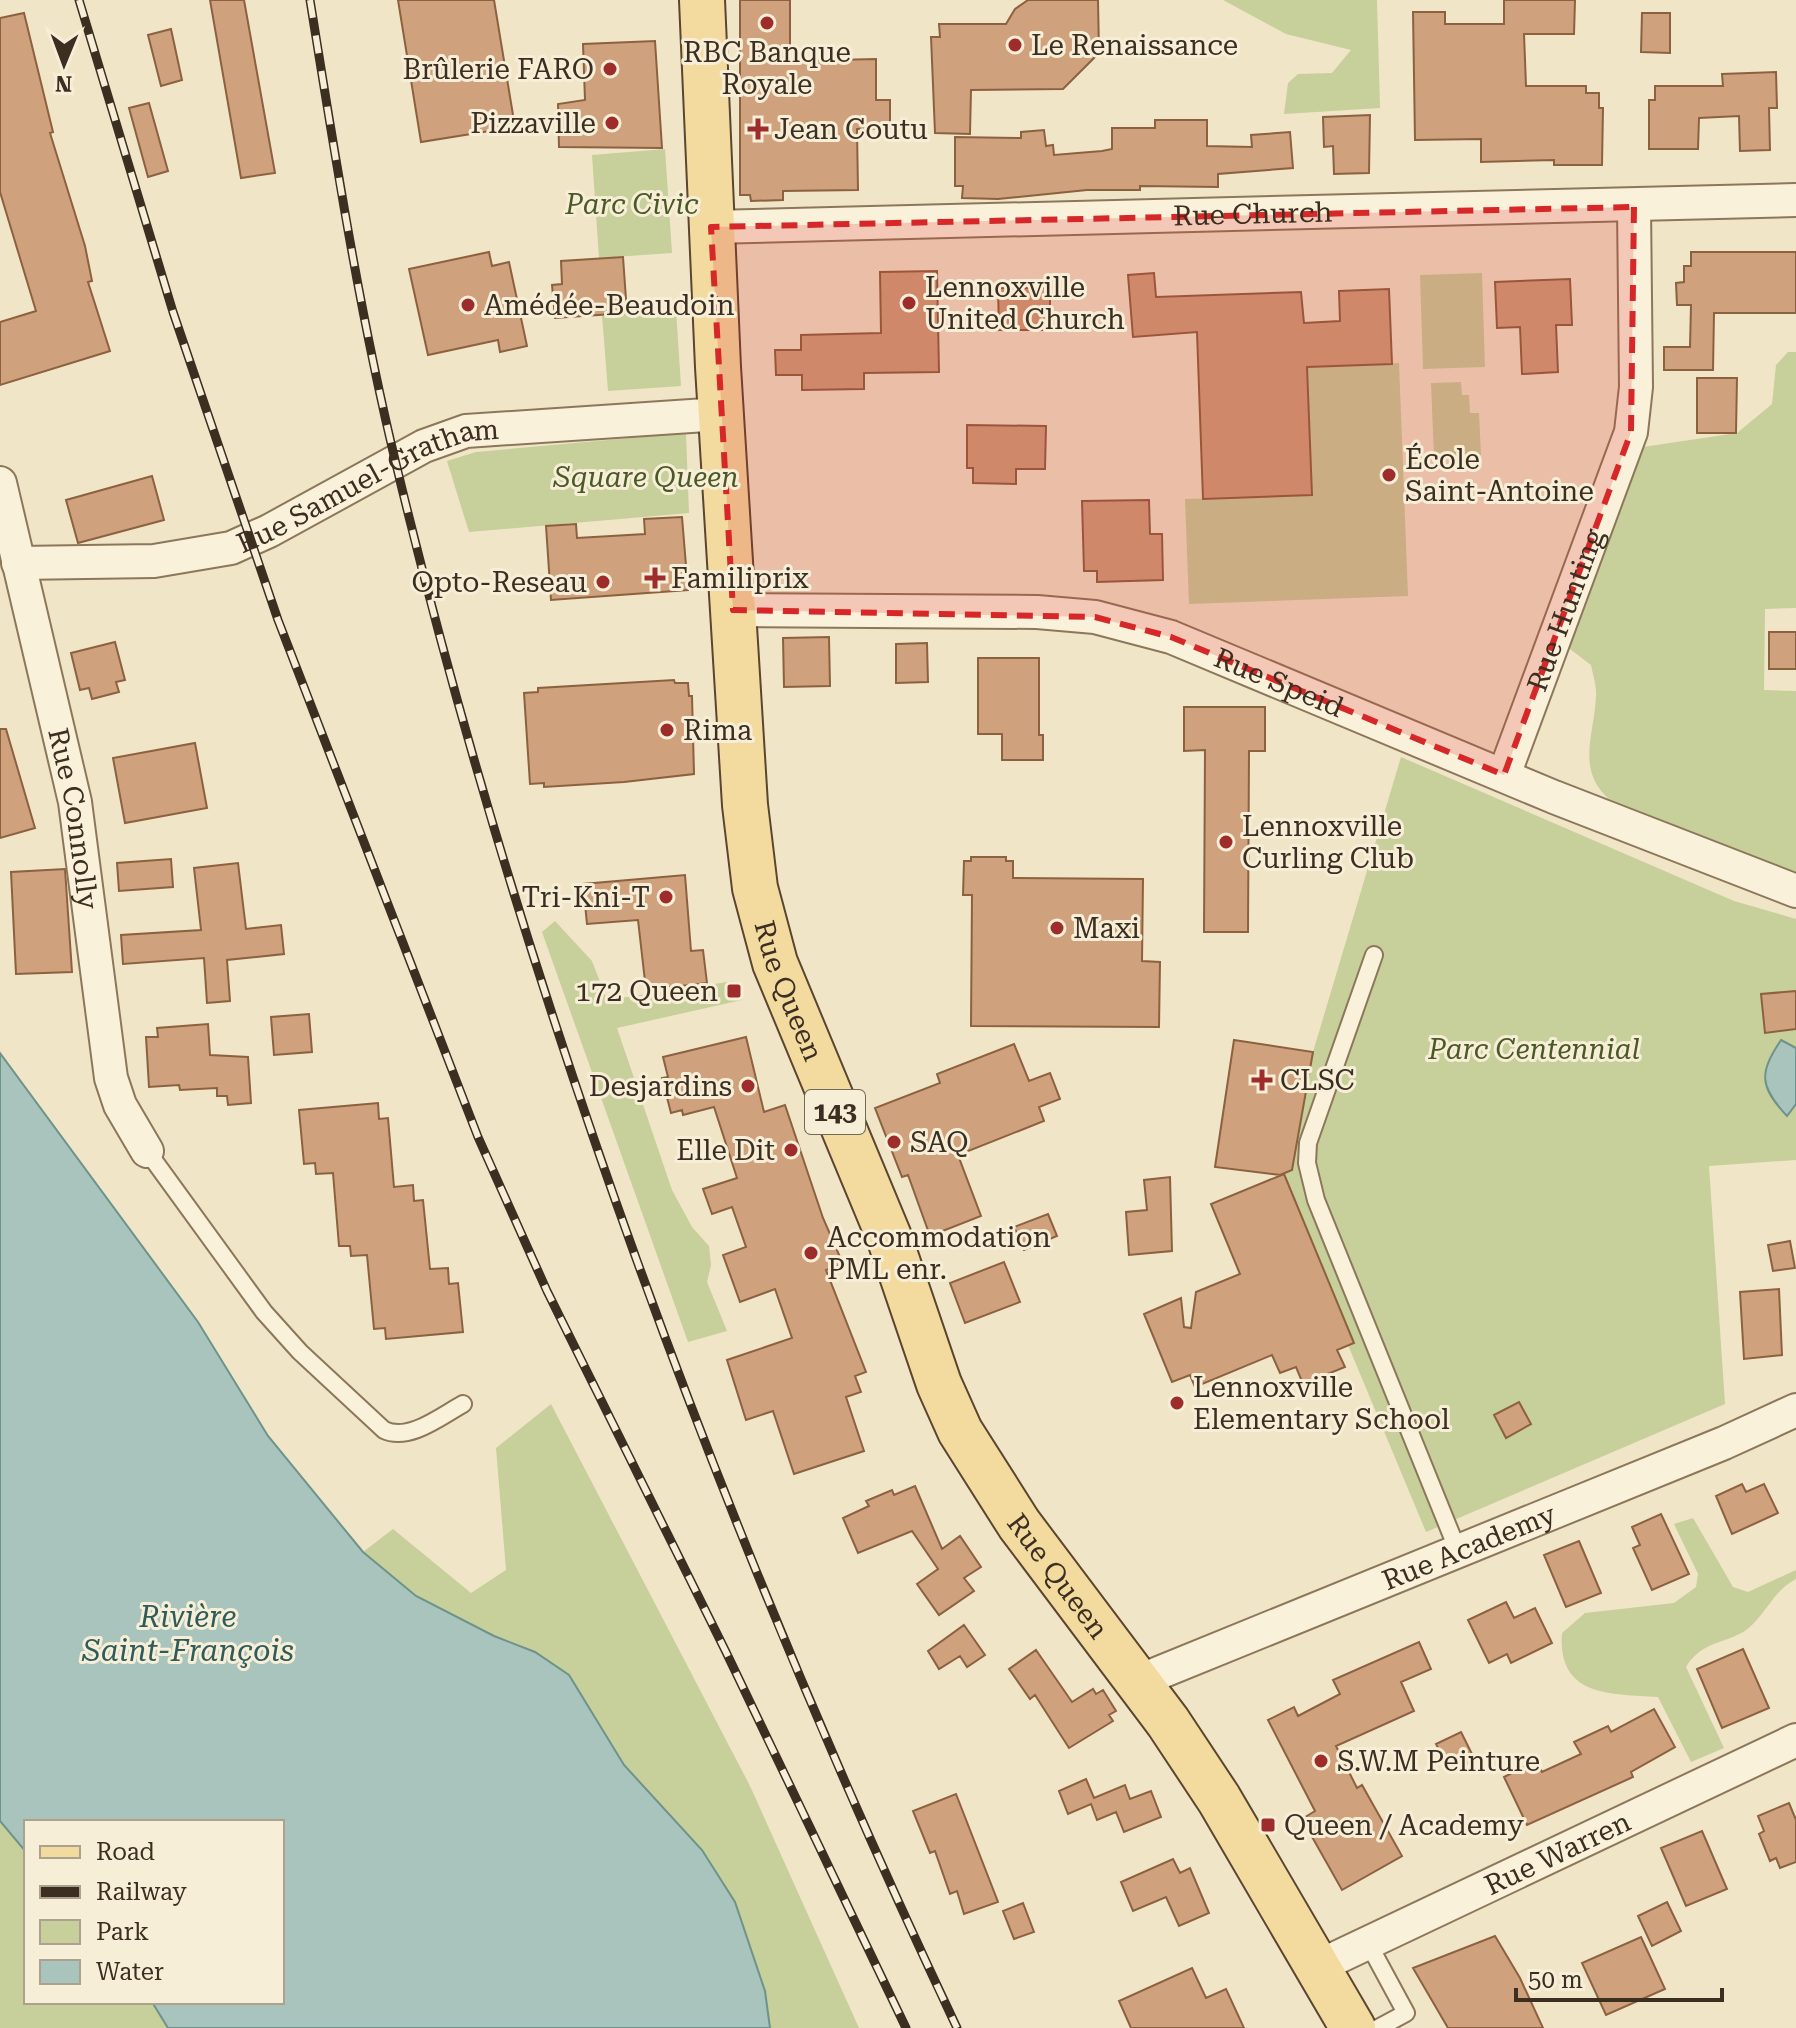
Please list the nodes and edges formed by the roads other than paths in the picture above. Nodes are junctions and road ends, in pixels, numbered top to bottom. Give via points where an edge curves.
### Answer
1 (702, 0) edge
2 (1796, 200) edge
3 (1634, 207) junction
4 (711, 227) junction
5 (721, 414) junction
6 (0, 483) edge
7 (18, 563) junction
8 (733, 610) junction
9 (1504, 775) junction
10 (1796, 891) edge
11 (1374, 955) dead end
12 (147, 1151) joint
13 (463, 1404) dead end
14 (1796, 1410) edge
15 (1458, 1551) junction
16 (1139, 1681) junction
17 (1796, 1740) edge
18 (1367, 1941) junction
19 (1317, 1967) junction
20 (1353, 2028) edge
21 (1378, 2028) edge

1 - 4 main road, Rue Queen / 143
2 - 3 street, Rue Church
3 - 4 street, Rue Church
3 - 9 street, Rue Hunting via 1636,387 1631,432
4 - 5 main road, Rue Queen / 143
5 - 7 street, Rue Samuel-Gratham via 466,431 414,451 231,548 154,561
5 - 8 main road, Rue Queen / 143
6 - 7 street, Rue Connolly
7 - 12 street, Rue Connolly via 75,802 111,1078
8 - 9 street, Rue Speid via 1009,611 1095,617 1171,637
8 - 16 main road, Rue Queen / 143 via 750,851 775,963 889,1237 960,1431 1019,1524
9 - 10 street, Rue Speid
11 - 15 lane via 1314,1121 1307,1163 1316,1200
12 - 13 lane via 264,1312 384,1430 394,1435 410,1432
14 - 15 street, Rue Academy
15 - 16 street, Rue Academy
16 - 19 main road, Rue Queen / 143 via 1219,1799
17 - 18 street, Rue Warren
18 - 19 street, Rue Warren
18 - 21 lane via 1406,2013
19 - 20 main road, Rue Queen / 143

